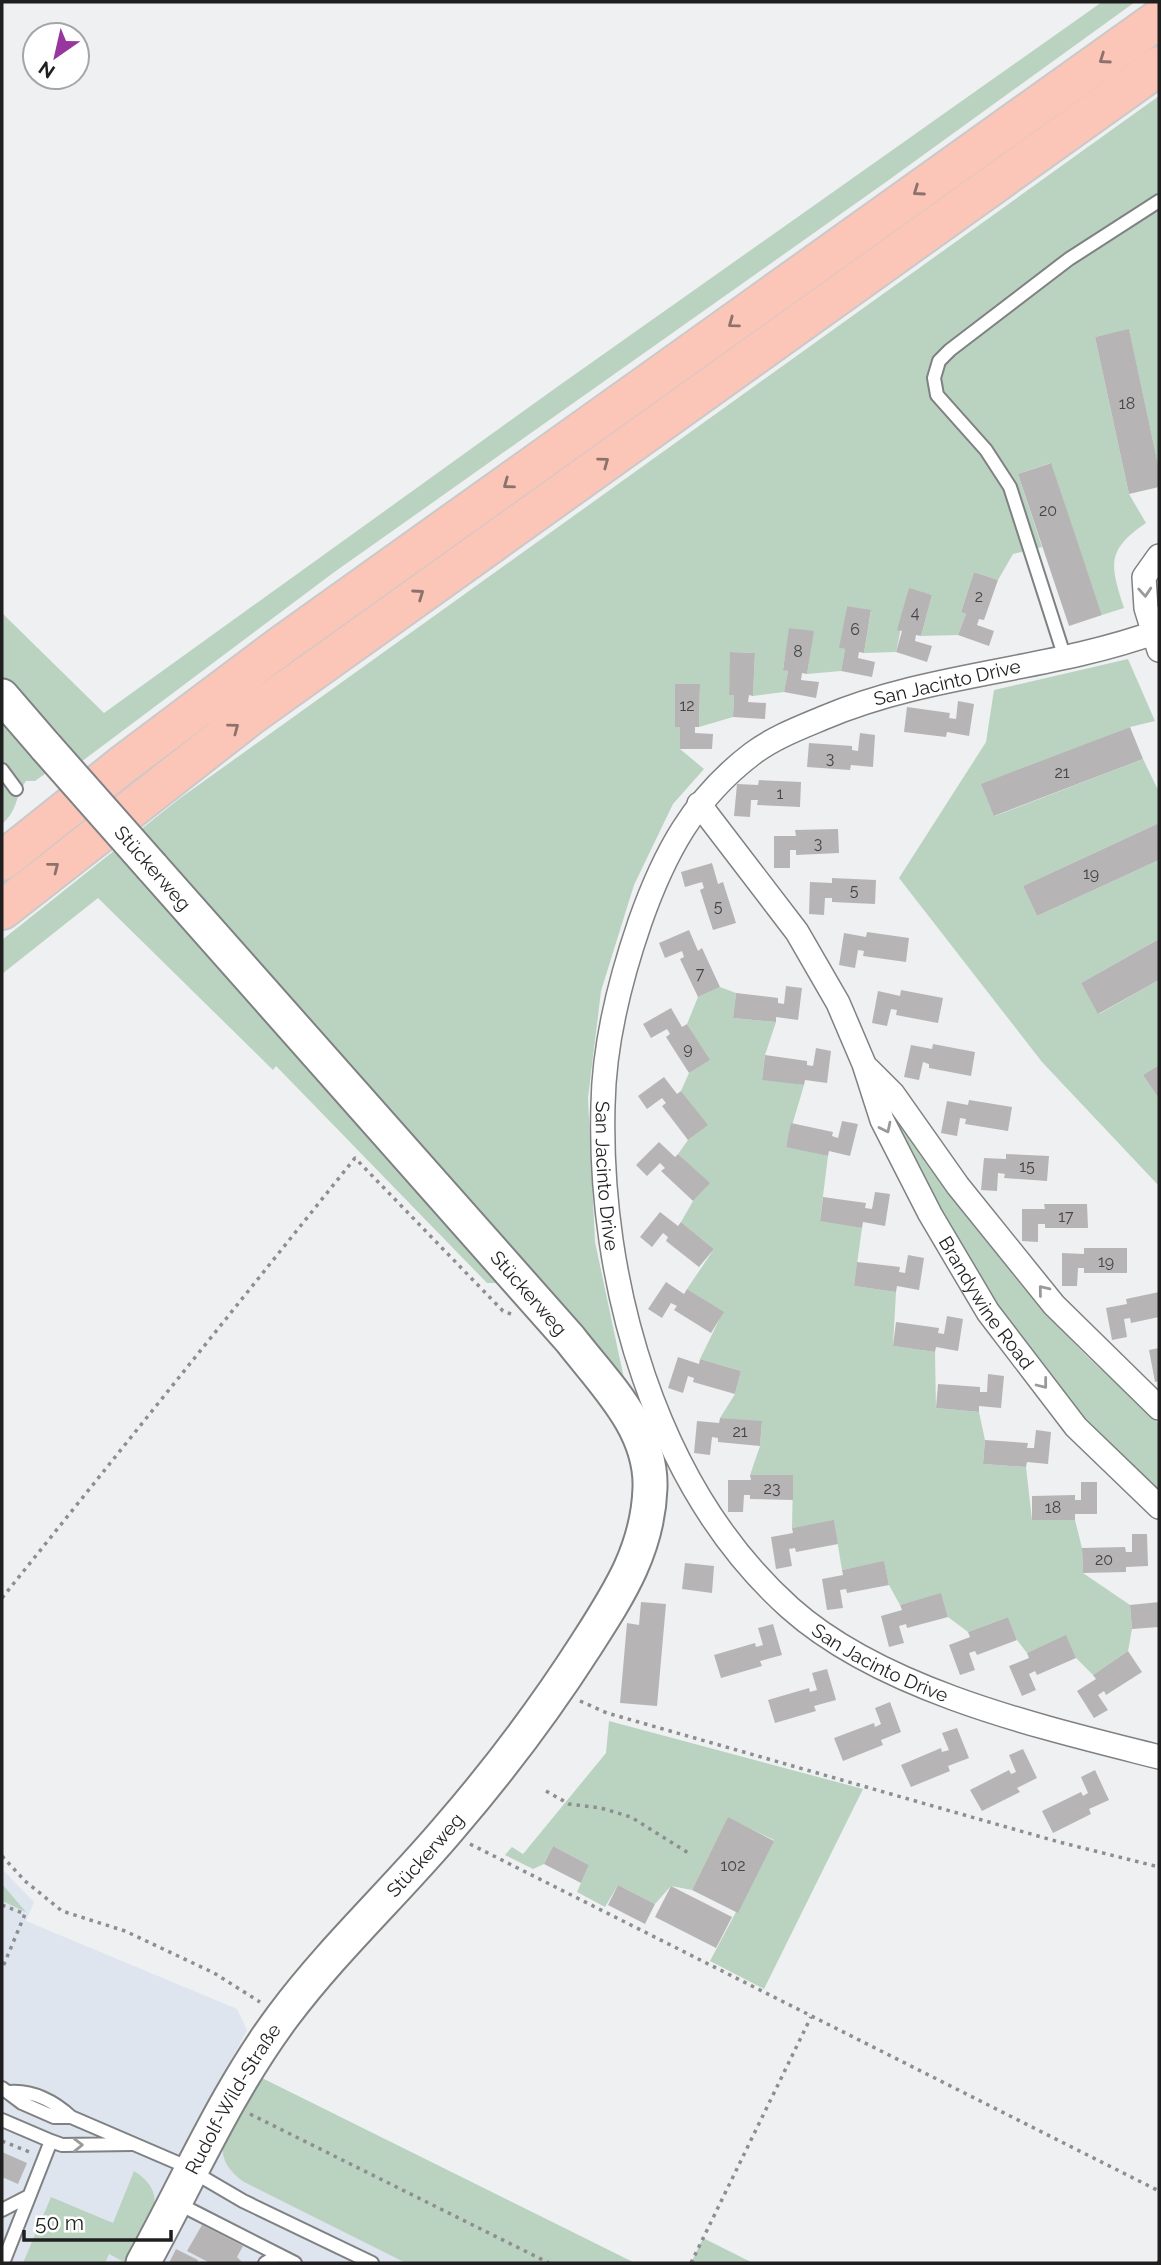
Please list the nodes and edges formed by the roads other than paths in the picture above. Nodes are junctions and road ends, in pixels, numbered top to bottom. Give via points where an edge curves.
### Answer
1 (1159, 19) edge
2 (1159, 66) edge
3 (1159, 201) edge
4 (1159, 556) edge
5 (1157, 638) edge
6 (1065, 656) junction
7 (2, 696) edge
8 (2, 771) edge
9 (16, 789) dead end
10 (699, 804) junction
11 (2, 861) edge
12 (2, 911) edge
13 (863, 1064) junction
14 (1159, 1409) edge
15 (1159, 1507) edge
16 (1159, 1757) edge
17 (342, 1947) joint
18 (6, 2090) edge
19 (2, 2120) edge
20 (51, 2141) junction
21 (137, 2144) junction
22 (194, 2170) junction
23 (29, 2196) junction
24 (176, 2203) junction
25 (2, 2210) edge
26 (278, 2255) junction
27 (3, 2263) edge
28 (143, 2263) edge
29 (265, 2263) edge
30 (295, 2263) edge
31 (372, 2263) edge

1 -> 11 highway via 241,676
12 -> 2 highway via 261,708
3 - 6 lane via 1080,252 950,349 939,361 934,378 945,408 986,450 1010,487
4 -> 5 street via 1144,576 1146,608
5 - 6 street, San Jacinto Drive
6 - 10 street, San Jacinto Drive via 896,691 848,707 754,753
7 - 17 street, Stückerweg, bridge via 570,1339 630,1414 645,1453 650,1486 641,1548 627,1580 557,1690 449,1829
8 - 9 lane
10 - 13 street, Brandywine Road via 797,932 838,1003
10 - 16 street, San Jacinto Drive via 670,846 626,962 603,1104 609,1224 631,1340 696,1496 738,1554 791,1609 834,1640 961,1699
14 -> 13 street, Brandywine Road via 1054,1305 958,1186 893,1094
13 -> 15 street, Brandywine Road via 882,1121 988,1312 1076,1427
17 - 22 street, Rudolf-Wild-Straße via 283,2016
18 - 21 lane via 23,2090 59,2105 71,2118
19 - 20 lane
20 -> 21 lane via 62,2145
20 - 23 lane
21 - 22 lane
22 - 24 street, Rudolf-Wild-Straße
22 - 31 lane via 243,2201
23 - 25 lane
23 - 27 lane
24 - 26 lane
24 - 28 street, Rudolf-Wild-Straße
26 - 29 lane
26 - 30 lane

